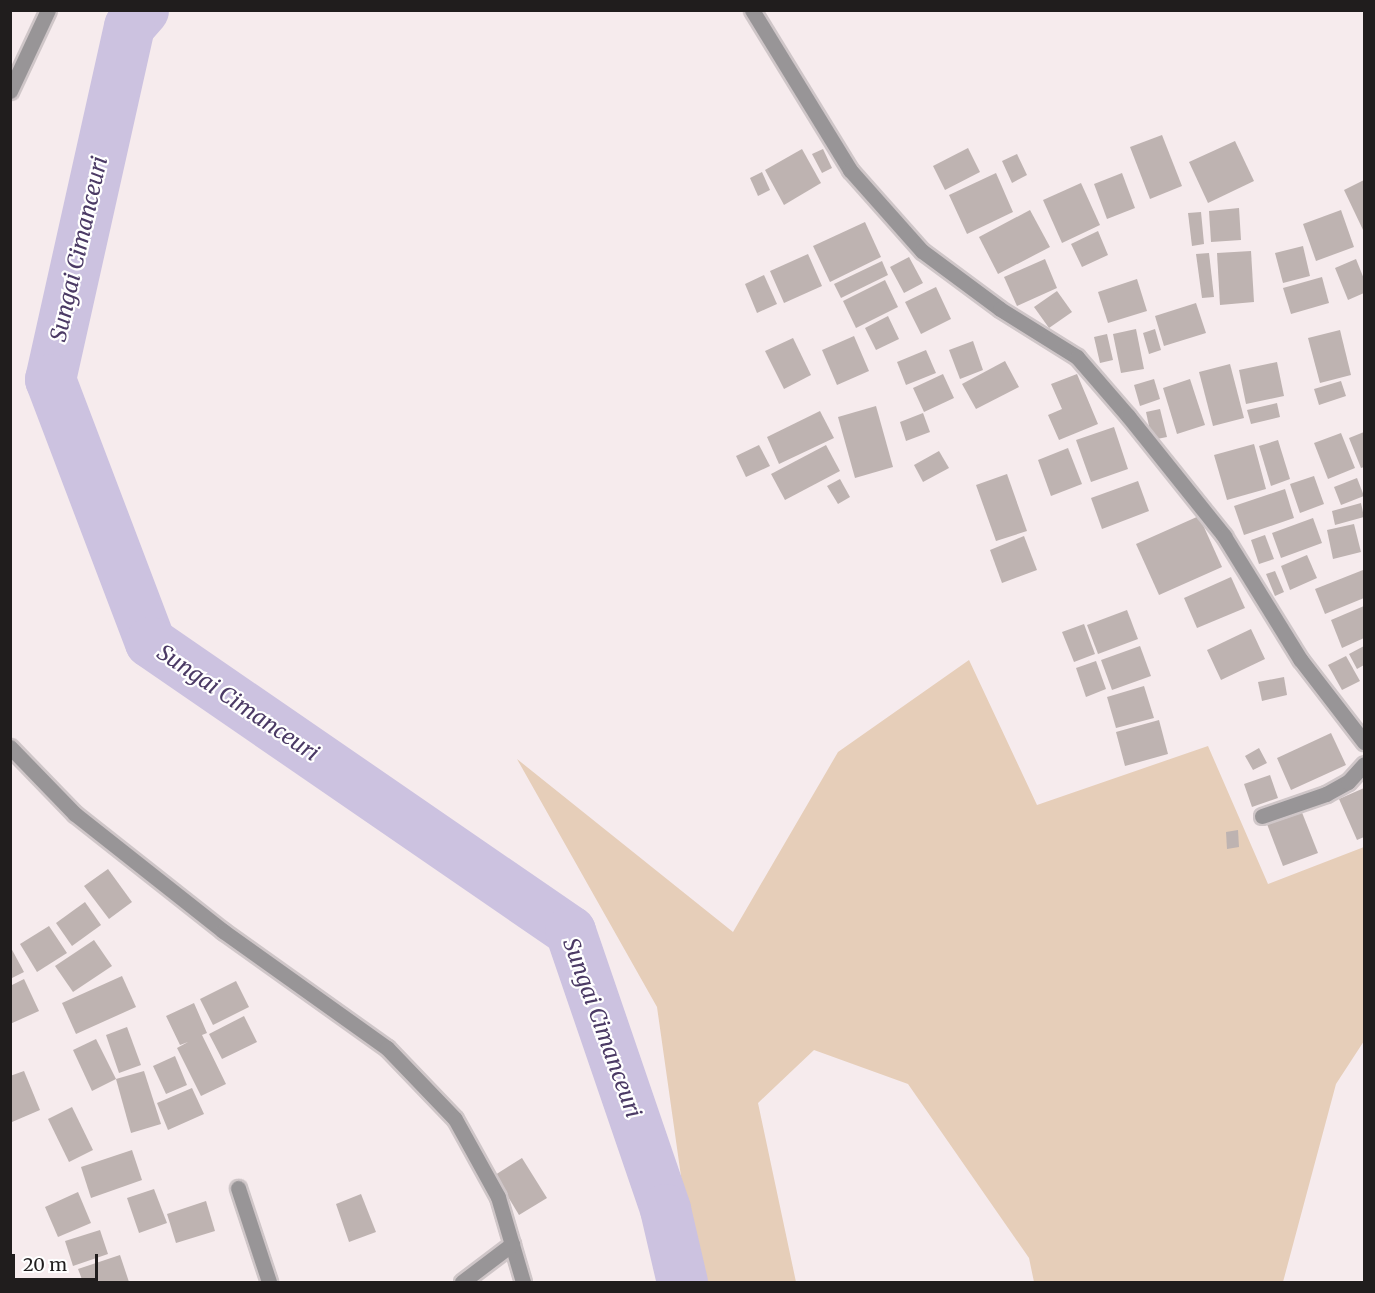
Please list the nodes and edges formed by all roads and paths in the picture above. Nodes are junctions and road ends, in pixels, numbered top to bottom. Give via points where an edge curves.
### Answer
1 (48, 10) edge
2 (752, 10) edge
3 (10, 91) edge
4 (1365, 742) edge
5 (10, 747) edge
6 (1365, 765) edge
7 (1262, 816) dead end
8 (238, 1188) dead end
9 (512, 1245) junction
10 (269, 1282) edge
11 (462, 1282) edge
12 (523, 1282) edge

1 - 3 street
2 - 4 street via 850,170 922,251 1000,309 1077,357 1224,536 1300,659
5 - 9 street via 75,814 223,931 387,1048 455,1119 498,1197
6 - 7 street via 1348,782 1326,794
8 - 10 street
9 - 11 street
9 - 12 street

